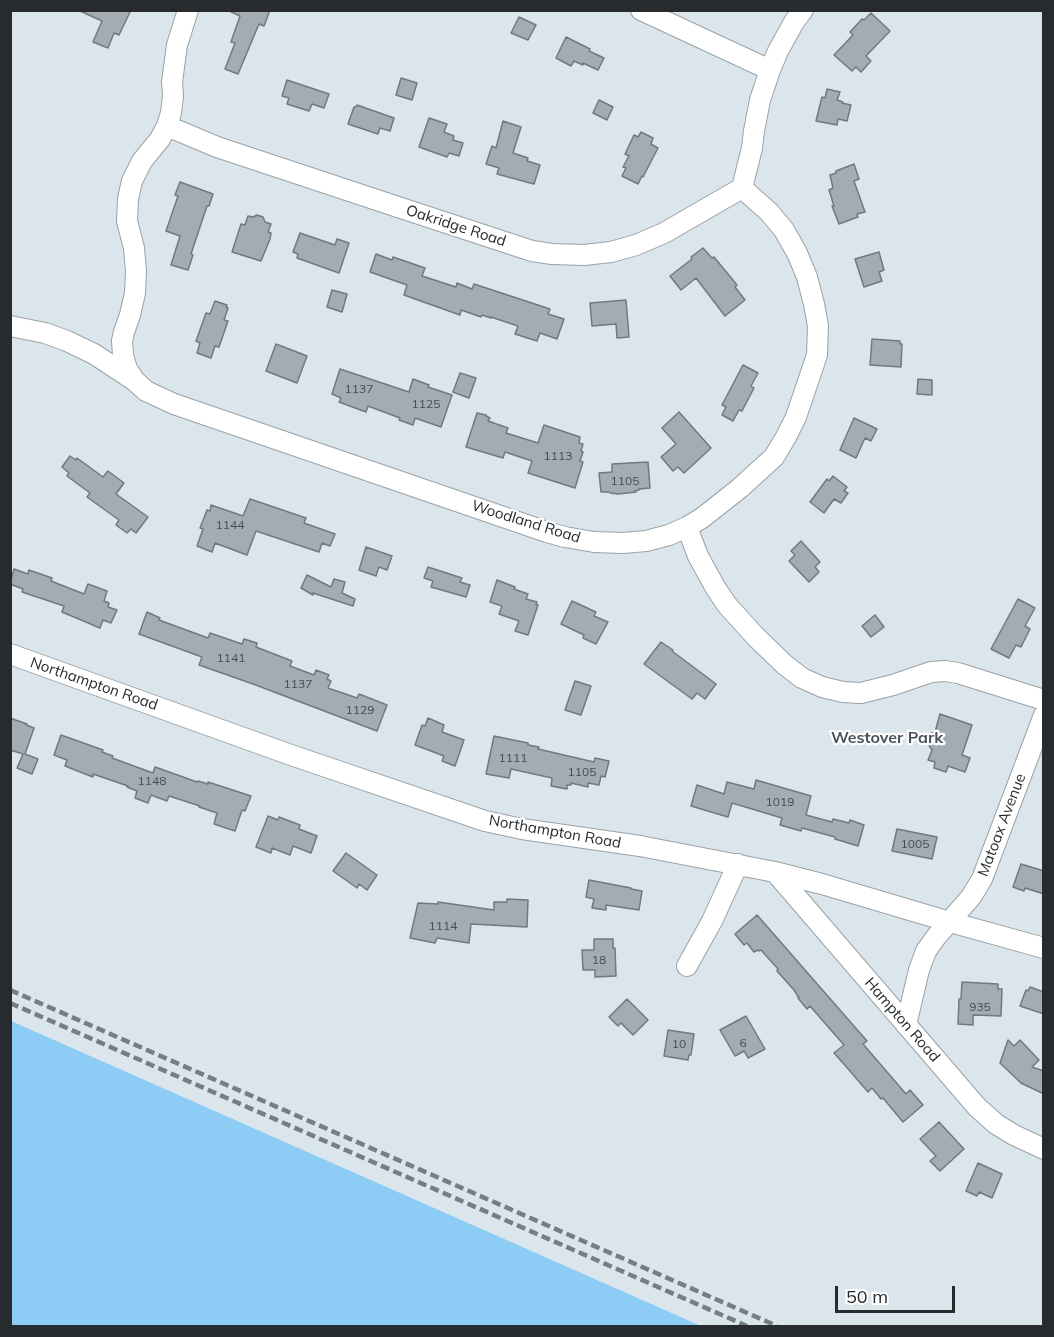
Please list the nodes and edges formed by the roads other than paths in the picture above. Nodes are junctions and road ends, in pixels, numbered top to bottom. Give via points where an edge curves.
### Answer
1 (188, 10) edge
2 (641, 10) edge
3 (803, 10) edge
4 (770, 70) junction
5 (167, 126) junction
6 (742, 188) junction
7 (10, 326) edge
8 (135, 381) junction
9 (687, 527) junction
10 (10, 654) edge
11 (1044, 700) edge
12 (1044, 715) edge
13 (738, 864) junction
14 (775, 872) junction
15 (950, 922) junction
16 (1044, 948) edge
17 (687, 966) dead end
18 (906, 1025) junction
19 (1044, 1149) edge

1 - 5 street via 177,45
2 - 4 street
3 - 4 street
4 - 6 street
5 - 6 street, Oakridge Road via 217,147 379,201 552,254 584,255 636,245
5 - 8 street via 142,161 128,199 127,221 136,271 135,293 122,341 127,369
6 - 9 street, Woodland Road via 769,212 797,253 814,304 817,356 796,417 774,457
7 - 8 street, Woodland Road via 68,341
8 - 9 street, Woodland Road via 146,391 174,404 565,537 623,543 646,541
9 - 11 street via 698,556 727,605 802,678 822,687 861,693 945,671
10 - 13 street, Northampton Road via 291,756 485,821
12 - 15 street, Matoax Avenue via 982,879
13 - 14 street, Northampton Road
13 - 17 street
14 - 15 street, Northampton Road
14 - 18 street, Hampton Road
15 - 16 street, Northampton Road
15 - 18 street, Matoax Avenue via 926,951
18 - 19 street, Hampton Road via 977,1107 996,1124

